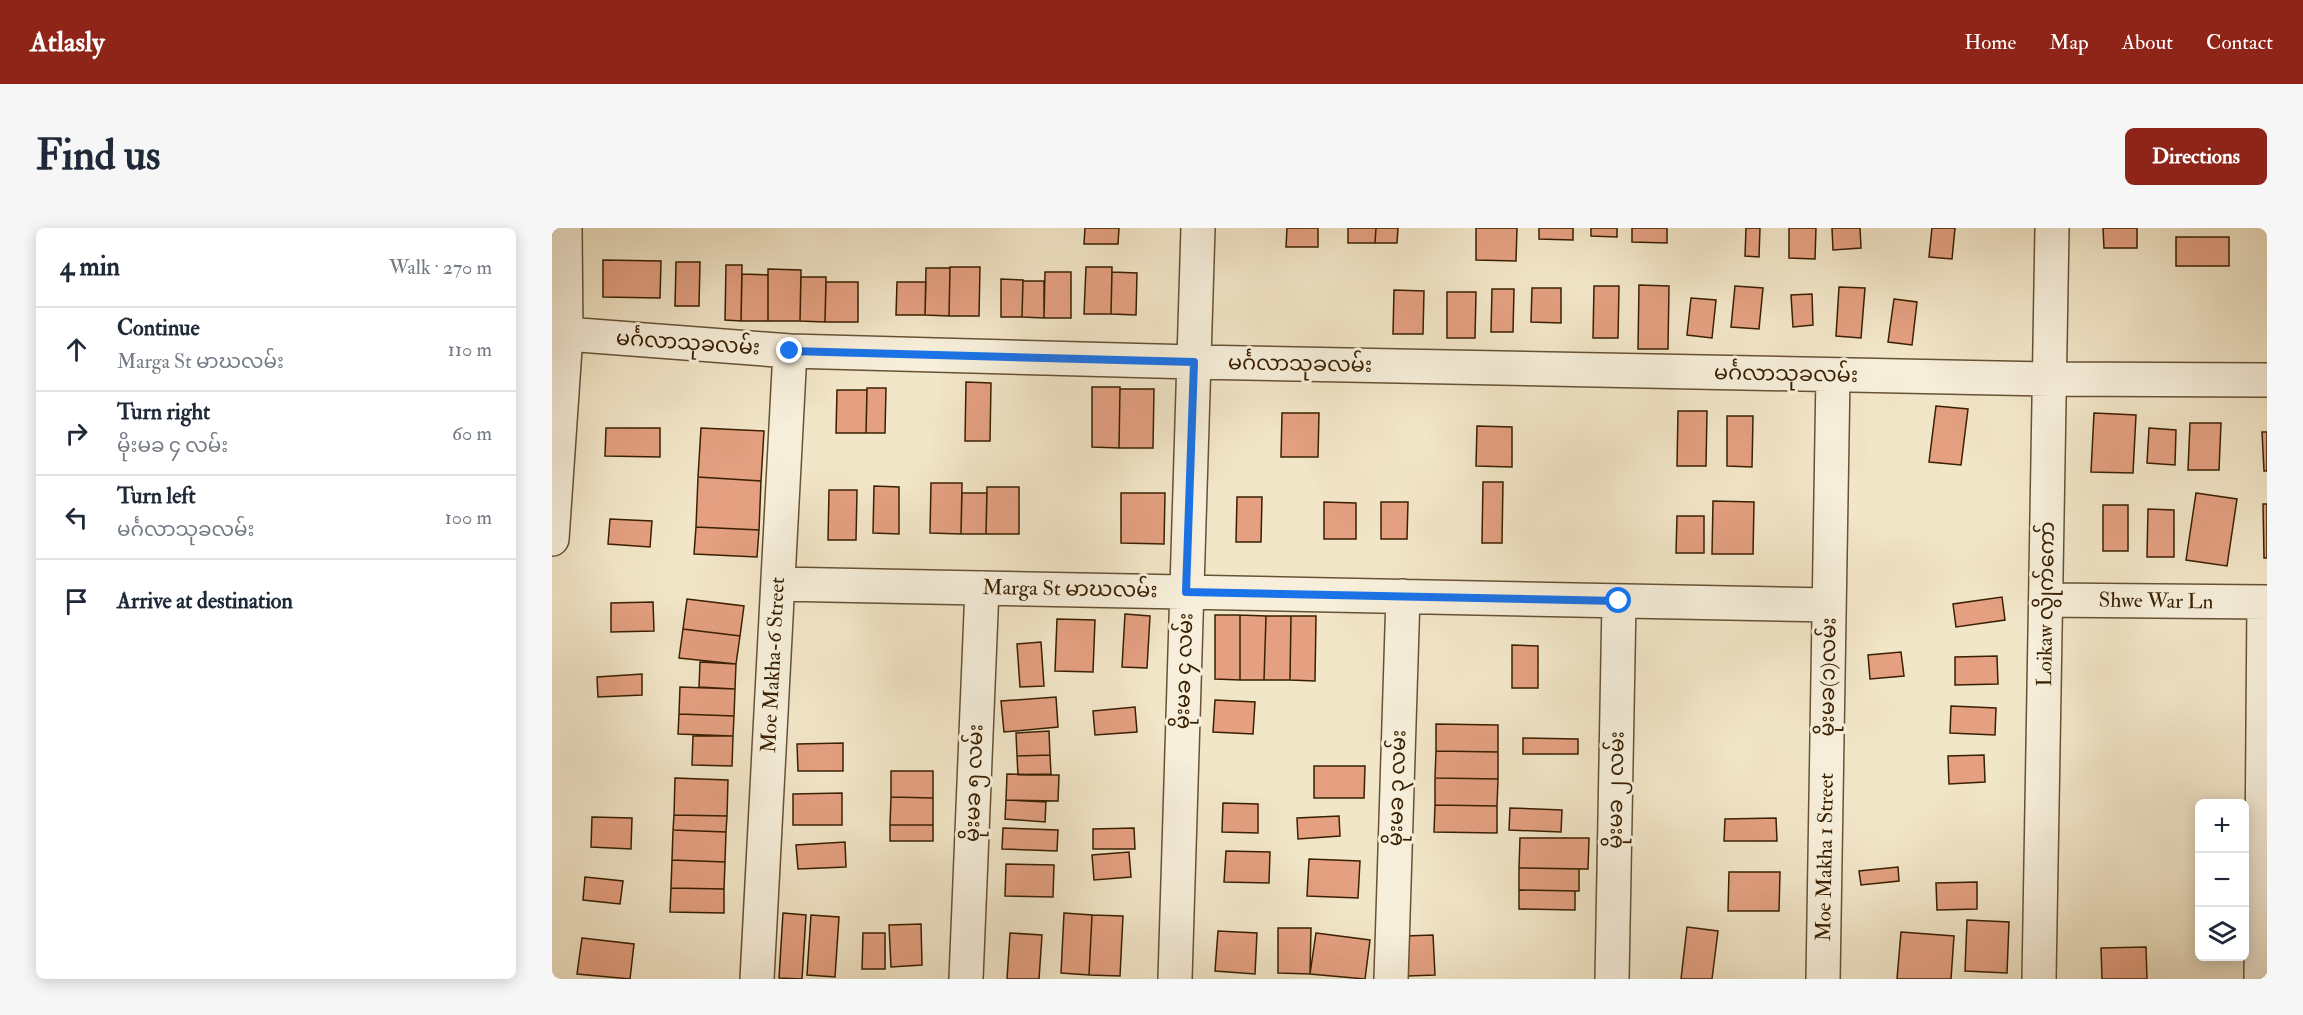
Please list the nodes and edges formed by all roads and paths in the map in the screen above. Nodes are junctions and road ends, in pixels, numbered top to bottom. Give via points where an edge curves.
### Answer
1 (565, 228) edge
2 (1198, 228) edge
3 (2052, 228) edge
4 (559, 331) edge
5 (790, 351) junction
6 (1194, 362) junction
7 (1833, 375) junction
8 (2051, 379) junction
9 (2267, 380) edge
10 (552, 539) edge
11 (778, 584) junction
12 (982, 588) junction
13 (1186, 592) junction
14 (1403, 596) junction
15 (2046, 600) junction
16 (1619, 601) junction
17 (2265, 602) edge
18 (1829, 605) junction
19 (757, 979) edge
20 (966, 979) edge
21 (1174, 979) edge
22 (1391, 979) edge
23 (1612, 979) edge
24 (1823, 979) edge
25 (2039, 979) edge
26 (2261, 979) edge

1 - 4 street
2 - 6 street, မိုးမခ ၄ လမ်း
3 - 8 street, Loikaw လွိုက်ကော်
4 - 5 street, မင်္ဂလာသုခလမ်း
4 - 10 street
5 - 6 street, မင်္ဂလာသုခလမ်း
5 - 11 street, Moe Makha-6 Street
6 - 7 street, မင်္ဂလာသုခလမ်း
6 - 13 street, မိုးမခ ၄ လမ်း
7 - 8 street, မင်္ဂလာသုခလမ်း
7 - 18 street, Moe Makha 1 Street
7 - 24 street, မိုးမခ(၁)လမ်း
8 - 9 street, မင်္ဂလာသုခလမ်း
8 - 15 street, Loikaw လွိုက်ကော်
11 - 12 street, Marga St မာဃလမ်း
11 - 19 street, Moe Makha-6 Street
12 - 13 street, Marga St မာဃလမ်း
12 - 20 street, မိုးမခ ၅ လမ်း
13 - 14 street, Marga St မာဃလမ်း
13 - 21 street, မိုးမခ ၄ လမ်း
14 - 16 street, Marga St မာဃလမ်း
14 - 22 street, မိုးမခ ၃ လမ်း
15 - 17 street, Shwe War Ln
15 - 25 street, Loikaw လွိုက်ကော်
16 - 18 street, Marga St မာဃလမ်း
16 - 23 street, မိုးမခ ၂ လမ်း
17 - 26 street
18 - 24 street, Moe Makha 1 Street

